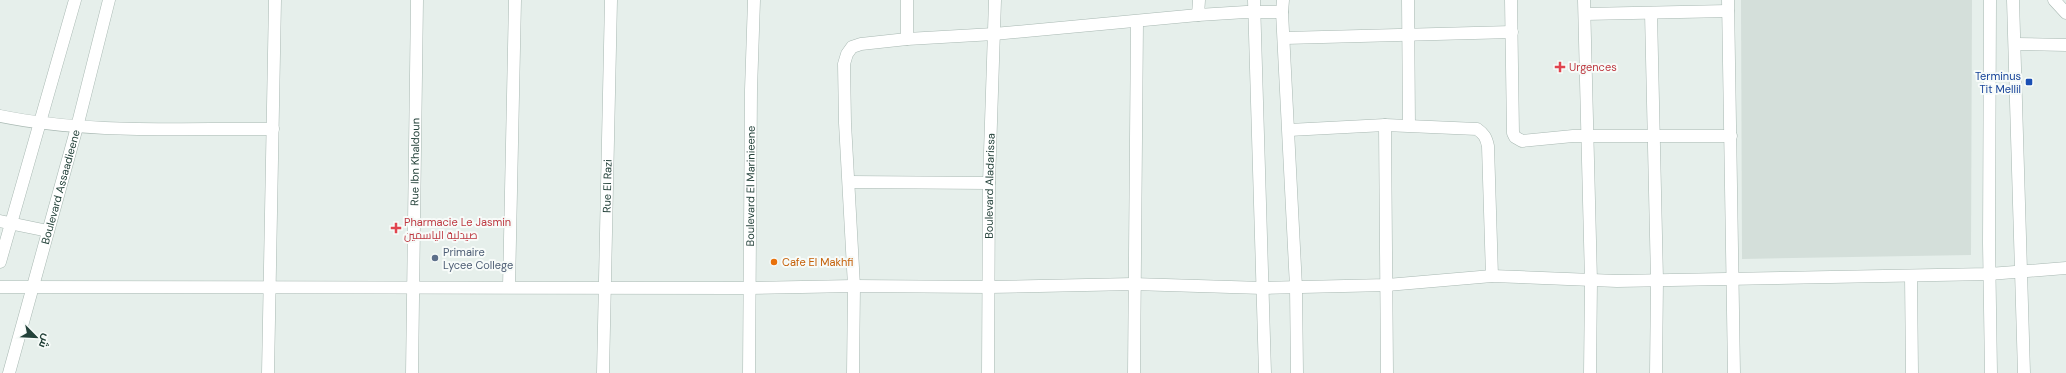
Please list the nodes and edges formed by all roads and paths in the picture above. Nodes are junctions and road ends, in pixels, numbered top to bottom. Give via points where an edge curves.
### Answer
1 (75, 0) edge
2 (109, 0) edge
3 (275, 0) edge
4 (417, 0) edge
5 (515, 0) edge
6 (611, 0) edge
7 (754, 0) edge
8 (907, 0) edge
9 (995, 0) edge
10 (1199, 0) edge
11 (1283, 0) edge
12 (1408, 0) edge
13 (1511, 0) edge
14 (1584, 0) edge
15 (1990, 0) edge
16 (2014, 0) edge
17 (2054, 0) edge
18 (1728, 5) edge
19 (1254, 6) edge
20 (1282, 12) junction
21 (1651, 13) junction
22 (2066, 13) edge
23 (1584, 14) junction
24 (1198, 15) junction
25 (1137, 22) junction
26 (1512, 32) junction
27 (994, 34) junction
28 (1409, 35) junction
29 (1284, 38) junction
30 (907, 39) junction
31 (2016, 44) junction
32 (2066, 45) edge
33 (0, 116) edge
34 (39, 124) junction
35 (1385, 125) junction
36 (1409, 125) junction
37 (77, 127) junction
38 (273, 129) junction
39 (1289, 130) junction
40 (1588, 136) junction
41 (1653, 136) junction
42 (1730, 136) junction
43 (849, 182) junction
44 (989, 183) junction
45 (6, 222) edge
46 (48, 231) junction
47 (0, 262) edge
48 (2066, 268) edge
49 (2022, 271) junction
50 (1989, 274) junction
51 (1492, 276) junction
52 (1911, 276) junction
53 (1733, 279) junction
54 (1657, 280) junction
55 (1591, 281) junction
56 (1133, 284) junction
57 (1387, 285) junction
58 (854, 286) junction
59 (0, 287) edge
60 (270, 287) junction
61 (414, 287) junction
62 (509, 287) junction
63 (605, 287) junction
64 (989, 287) junction
65 (1296, 287) junction
66 (32, 288) junction
67 (748, 288) junction
68 (1264, 288) junction
69 (9, 373) edge
70 (268, 373) edge
71 (412, 373) edge
72 (603, 373) edge
73 (749, 373) edge
74 (853, 373) edge
75 (988, 373) edge
76 (1134, 373) edge
77 (1265, 373) edge
78 (1297, 373) edge
79 (1387, 373) edge
80 (1590, 373) edge
81 (1656, 373) edge
82 (1734, 373) edge
83 (1912, 373) edge
84 (1991, 373) edge
85 (2024, 373) edge

1 - 34 street
2 - 37 street, Boulevard Assaadieene
3 - 38 street
4 - 61 street, Rue Ibn Khaldoun
5 - 62 street
6 - 63 street, Rue El Razi
7 - 67 street, Boulevard El Marinieene via 750,90
8 - 30 street
9 - 27 street, Boulevard Aladarissa
10 - 24 street
11 - 20 street
12 - 28 street
13 - 26 street
14 - 23 street
15 - 50 street
16 - 31 street
17 - 22 street
18 - 21 street
18 - 42 street
19 - 20 street
19 - 24 street
19 - 68 street
20 - 29 street
21 - 23 street
21 - 41 street
23 - 40 street
24 - 25 street
25 - 27 street
25 - 56 street
26 - 28 street
26 - 40 street via 1515,137 1522,141
27 - 30 street
27 - 44 street, Boulevard Aladarissa
28 - 29 street
28 - 36 street
29 - 39 street
30 - 43 street via 861,44 852,47 846,54 845,123
31 - 32 street
31 - 49 street
33 - 34 street
34 - 37 street
34 - 45 street
35 - 36 street
35 - 39 street
35 - 57 street
36 - 51 street via 1477,129 1484,135 1488,146
37 - 38 street
37 - 46 street, Boulevard Assaadieene
38 - 60 street
39 - 65 street
40 - 41 street
40 - 55 street
41 - 42 street
41 - 54 street
42 - 53 street
43 - 44 street
43 - 58 street
44 - 64 street, Boulevard Aladarissa
45 - 46 street
45 - 47 street
46 - 66 street, Boulevard Assaadieene
48 - 49 street
49 - 50 street
49 - 85 street
50 - 52 street
50 - 84 street
51 - 55 street
51 - 57 street
52 - 53 street
52 - 83 street
53 - 54 street
53 - 82 street
54 - 55 street
54 - 81 street
55 - 80 street
56 - 64 street
56 - 68 street
56 - 76 street
57 - 65 street
57 - 79 street
58 - 64 street
58 - 67 street
58 - 74 street
59 - 66 street
60 - 61 street
60 - 66 street
60 - 70 street
61 - 62 street
61 - 71 street, Rue Ibn Khaldoun
62 - 63 street
63 - 67 street
63 - 72 street, Rue El Razi
64 - 75 street, Boulevard Aladarissa
65 - 68 street
65 - 78 street
66 - 69 street, Boulevard Assaadieene
67 - 73 street, Boulevard El Marinieene
68 - 77 street

